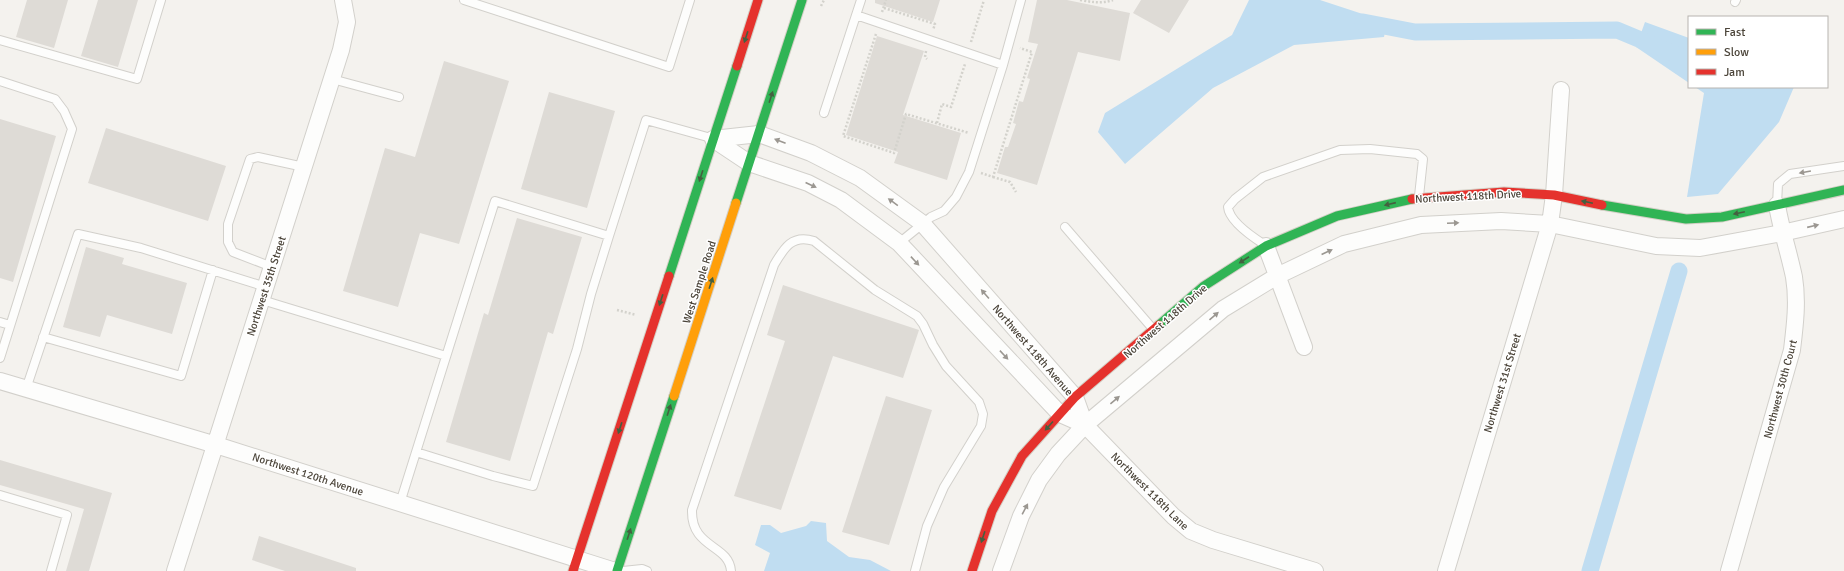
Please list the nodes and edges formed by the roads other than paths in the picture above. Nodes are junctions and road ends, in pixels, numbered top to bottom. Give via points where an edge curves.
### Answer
1 (161, 0) edge
2 (343, 0) edge
3 (464, 0) edge
4 (690, 0) edge
5 (758, 0) edge
6 (802, 0) edge
7 (861, 0) edge
8 (1021, 0) edge
9 (856, 15) junction
10 (0, 40) edge
11 (1003, 65) junction
12 (332, 80) junction
13 (0, 81) edge
14 (1561, 90) dead end
15 (399, 97) dead end
16 (824, 113) dead end
17 (759, 134) junction
18 (713, 139) junction
19 (749, 163) junction
20 (1844, 166) edge
21 (304, 167) junction
22 (1844, 190) edge
23 (1554, 195) junction
24 (1419, 197) junction
25 (1777, 205) junction
26 (1844, 219) edge
27 (922, 223) junction
28 (1550, 224) junction
29 (1065, 227) dead end
30 (1782, 233) junction
31 (609, 236) junction
32 (899, 243) junction
33 (1266, 246) junction
34 (272, 267) junction
35 (213, 270) junction
36 (1277, 276) junction
37 (264, 293) junction
38 (0, 322) edge
39 (10, 325) junction
40 (1153, 330) junction
41 (43, 337) junction
42 (1304, 347) dead end
43 (446, 356) junction
44 (0, 358) edge
45 (0, 381) edge
46 (26, 389) junction
47 (1075, 397) junction
48 (1060, 414) junction
49 (1085, 425) junction
50 (216, 445) junction
51 (416, 452) junction
52 (0, 495) edge
53 (400, 503) junction
54 (575, 565) edge
55 (51, 571) edge
56 (175, 571) edge
57 (616, 571) edge
58 (623, 571) edge
59 (647, 571) edge
60 (731, 571) edge
61 (915, 571) edge
62 (972, 571) edge
63 (1001, 571) edge
64 (1316, 571) edge
65 (1446, 571) edge
66 (1728, 571) edge

1 - 10 lane via 137,79
2 - 12 street, Northwest 35th Street via 346,22
3 - 4 lane via 669,67
5 -> 18 main road
17 -> 6 main road, West Sample Road
7 - 9 lane
8 - 11 lane
9 - 11 lane
9 - 16 lane
11 - 27 lane via 969,170 956,197 944,211
12 - 15 lane
12 - 21 street, Northwest 35th Street
13 - 39 lane via 55,99 72,129
14 - 23 street, Northwest 31st Street
17 - 18 street, Northwest 118th Avenue
17 - 19 main road, West Sample Road
27 -> 17 street, Northwest 118th Avenue via 860,178 811,153
18 - 19 street, Northwest 118th Avenue
18 - 31 lane via 646,120
18 -> 54 main road
19 -> 32 street, Northwest 118th Avenue via 808,183 841,200
57 -> 19 main road, West Sample Road
20 -> 25 lane via 1790,174 1778,184
21 - 34 street, Northwest 35th Street
21 - 34 lane via 258,157 250,159 228,224 228,242 233,252
22 - 25 main road, Northwest 118th Drive
23 - 24 main road, Northwest 118th Drive via 1504,192
25 -> 23 main road, Northwest 118th Drive via 1722,217 1686,219
23 - 28 street, Northwest 31st Street
24 -> 33 main road, Northwest 118th Drive via 1337,216
24 - 33 lane via 1423,159 1417,154 1340,150 1263,177 1228,207 1229,212 1248,233
25 - 30 street, Northwest 30th Court
30 -> 26 street
27 - 32 lane
47 -> 27 street, Northwest 118th Avenue
28 - 30 street via 1656,246 1700,248
36 -> 28 street via 1344,244 1421,225 1502,221
28 - 65 street, Northwest 31st Street
29 - 40 lane
30 - 66 street, Northwest 30th Court via 1794,277 1797,312 1792,350
31 - 43 lane via 495,201
31 - 51 lane via 577,350 533,486
32 -> 48 street, Northwest 118th Avenue
33 - 36 street
33 -> 40 main road, Northwest 118th Drive via 1204,286
34 - 37 street, Northwest 35th Street
35 - 37 lane
35 - 41 lane via 141,248 78,234
35 - 41 lane via 181,376
36 - 42 street
49 -> 36 street via 1223,309
37 - 43 lane
37 - 50 street, Northwest 35th Street
38 - 39 lane
39 - 44 lane
40 - 47 main road, Northwest 118th Drive
41 - 46 lane
43 - 51 lane
45 - 46 street, Northwest 120th Avenue
46 - 50 street, Northwest 120th Avenue
47 - 48 main road, Northwest 118th Drive
47 - 49 street, Northwest 118th Avenue
48 - 49 street, Northwest 118th Avenue
48 -> 62 main road, Northwest 118th Drive via 1022,456 992,512
63 -> 49 street via 1021,516 1039,480 1058,454
49 - 64 street, Northwest 118th Lane via 1173,516 1191,531
50 - 53 street, Northwest 120th Avenue
50 - 56 street, Northwest 35th Street
51 - 53 lane
52 - 55 lane via 68,515
53 - 54 street, Northwest 120th Avenue
54 - 57 street, Northwest 120th Avenue
58 - 59 lane
60 - 61 lane via 731,565 725,556 701,538 694,529 692,510 774,265 783,249 795,240 806,239 814,241 875,290 917,316 924,324 946,366 979,402 983,414 982,426 944,487 927,526

